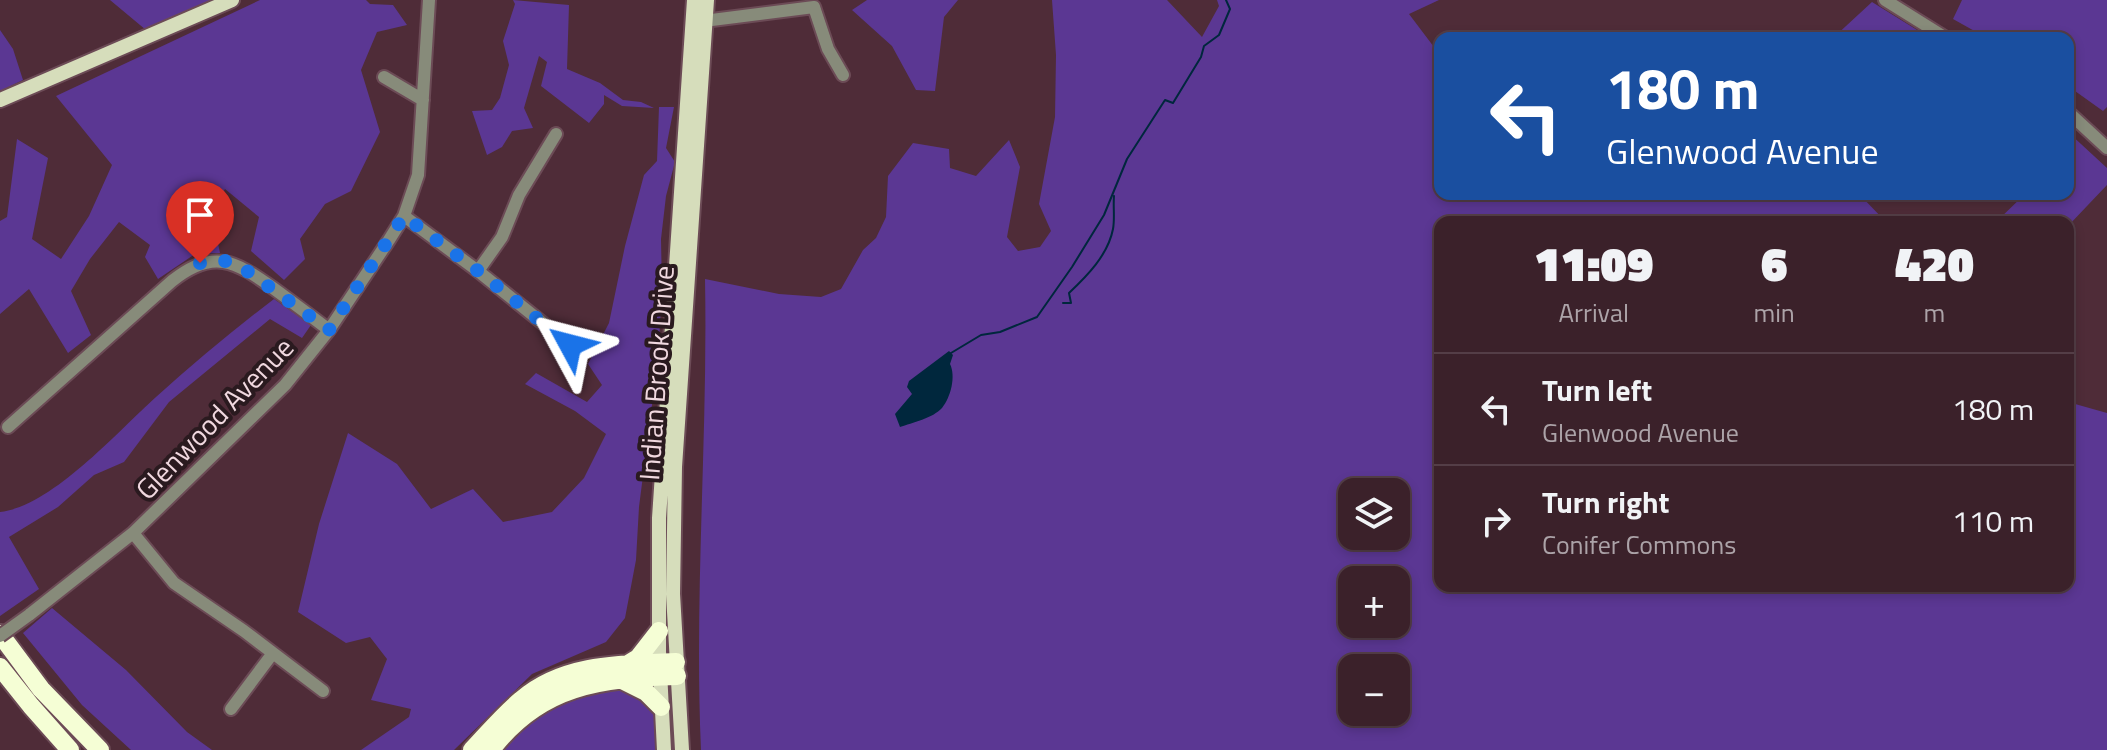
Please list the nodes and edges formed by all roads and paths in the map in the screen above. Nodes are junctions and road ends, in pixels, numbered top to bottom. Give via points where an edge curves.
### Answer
1 (232, 0) edge
2 (429, 0) edge
3 (694, 0) edge
4 (707, 0) edge
5 (1885, 0) edge
6 (700, 22) junction
7 (1936, 32) edge
8 (843, 75) dead end
9 (384, 77) dead end
10 (0, 100) edge
11 (423, 100) junction
12 (2074, 117) edge
13 (556, 134) dead end
14 (2106, 145) edge
15 (404, 216) junction
16 (478, 271) junction
17 (329, 330) junction
18 (570, 345) dead end
19 (8, 427) dead end
20 (133, 533) junction
21 (659, 631) junction
22 (0, 635) edge
23 (273, 653) junction
24 (0, 667) edge
25 (668, 669) junction
26 (622, 672) junction
27 (323, 691) dead end
28 (661, 707) junction
29 (231, 709) dead end
30 (71, 723) junction
31 (70, 750) edge
32 (100, 750) edge
33 (112, 750) edge
34 (472, 750) edge
35 (491, 750) edge
36 (664, 750) edge
37 (682, 750) edge

1 - 10 main road
2 - 11 street, Glenwood Avenue
3 - 6 main road, Indian Brook Drive
4 - 6 main road, Indian Brook Drive
5 - 7 street
6 - 8 street via 814,7
6 - 21 main road, Indian Brook Drive via 659,518
6 - 25 main road, Indian Brook Drive
9 - 11 street
11 - 15 street, Glenwood Avenue via 418,175
12 - 14 street
13 - 16 street via 519,195 502,237
15 - 16 street
15 - 17 street, Glenwood Avenue
16 - 18 street
17 - 19 street via 243,268 226,261 200,263 172,281
17 - 20 street, Glenwood Avenue via 285,385
20 - 22 street, Glenwood Avenue, bridge
20 - 23 street via 174,583
21 - 25 main road, Indian Brook Drive
21 - 26 highway
22 - 30 highway
23 - 27 street
23 - 29 street
24 - 31 highway
25 - 26 highway
25 - 28 main road, Indian Brook Drive
25 - 37 main road, Indian Brook Drive
26 - 28 highway
26 - 34 highway via 578,671 539,686
26 - 35 highway via 552,697 516,722
28 - 36 main road, Indian Brook Drive
30 - 32 highway
30 - 33 highway

